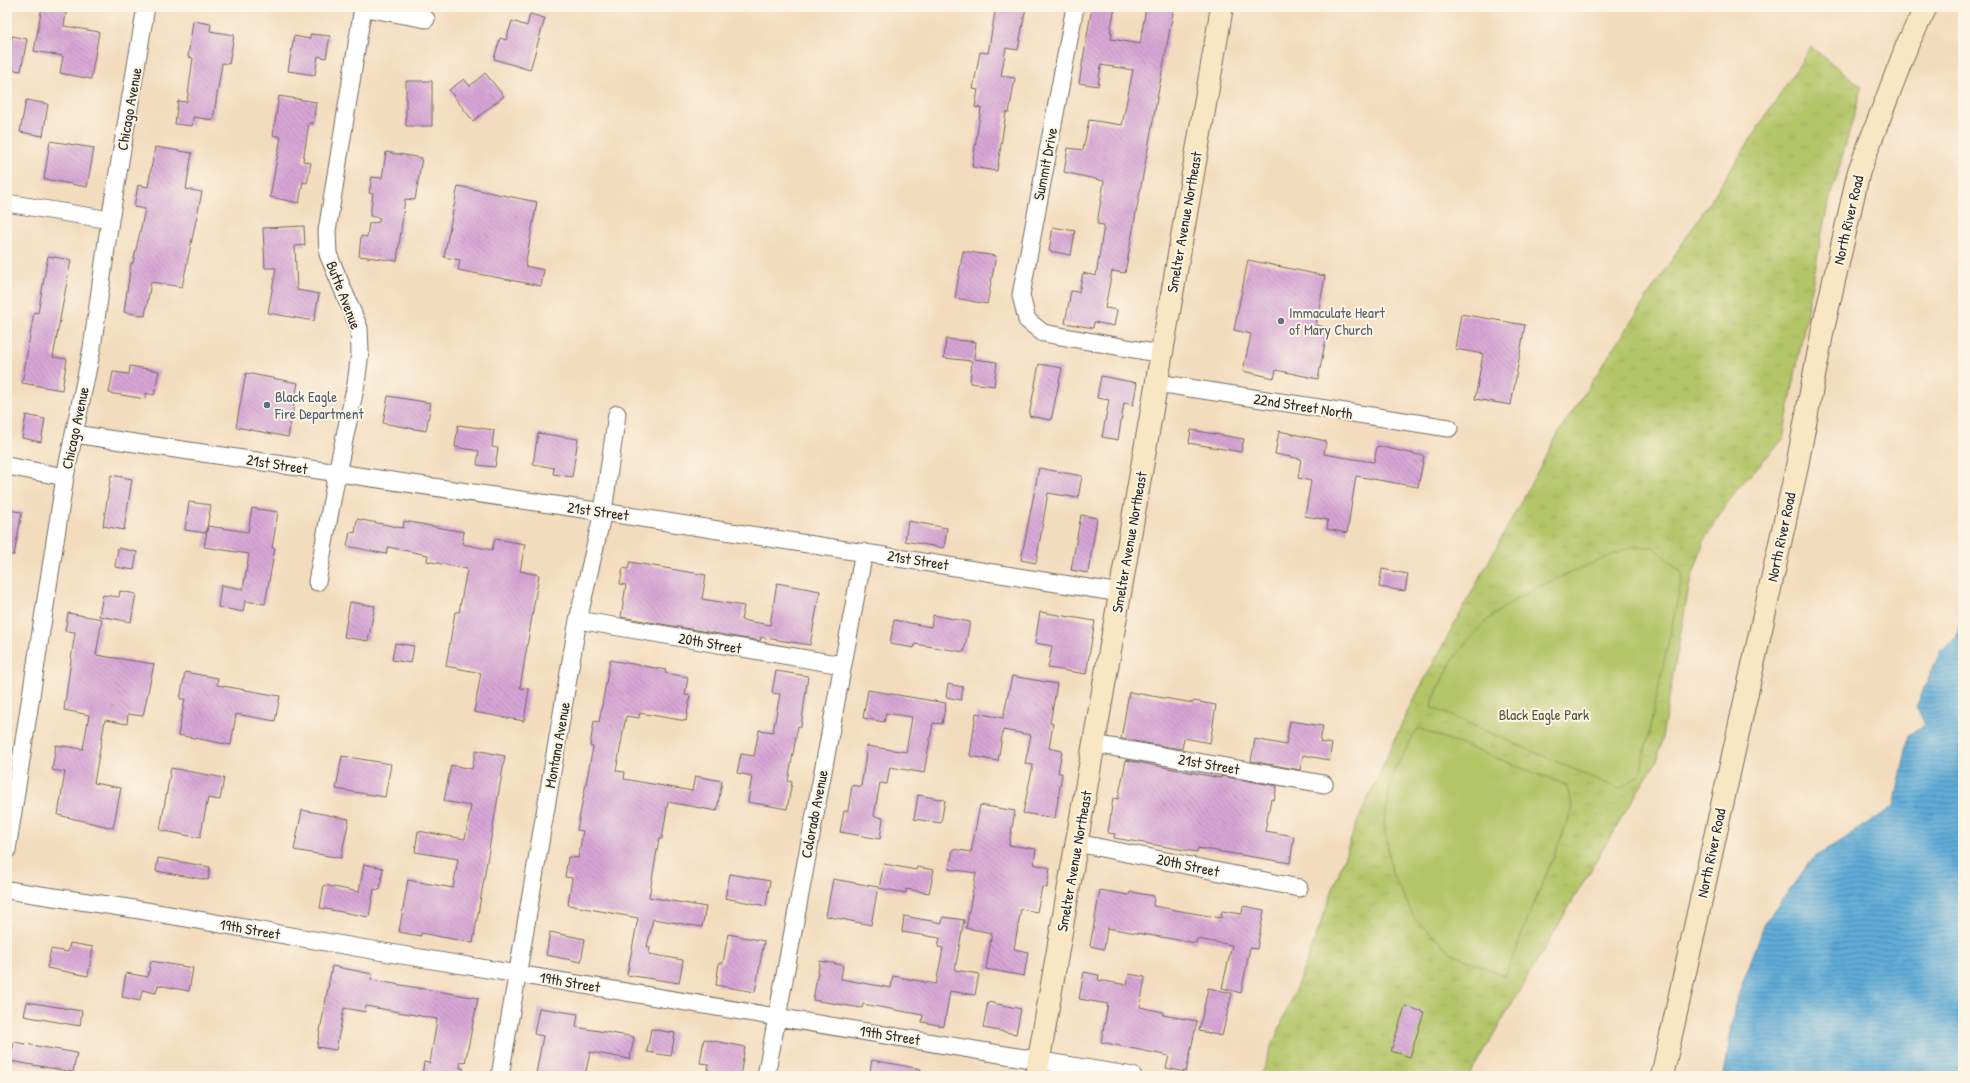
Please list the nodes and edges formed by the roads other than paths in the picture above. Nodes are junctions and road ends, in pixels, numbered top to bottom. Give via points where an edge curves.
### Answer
1 (146, 7) edge
2 (362, 7) edge
3 (1074, 7) edge
4 (1222, 7) edge
5 (1926, 7) edge
6 (426, 20) dead end
7 (7, 203) edge
8 (110, 220) junction
9 (1161, 354) junction
10 (1157, 383) junction
11 (618, 414) dead end
12 (1449, 428) dead end
13 (74, 434) junction
14 (7, 466) edge
15 (337, 473) junction
16 (65, 477) junction
17 (603, 512) junction
18 (864, 552) junction
19 (317, 582) dead end
20 (1120, 592) junction
21 (578, 620) junction
22 (842, 665) junction
23 (1094, 744) junction
24 (1324, 784) dead end
25 (1077, 842) junction
26 (7, 850) edge
27 (1299, 888) dead end
28 (7, 890) edge
29 (517, 973) junction
30 (776, 1016) junction
31 (1037, 1068) edge
32 (500, 1076) edge
33 (766, 1076) edge
34 (1133, 1076) edge
35 (1662, 1076) edge

1 - 8 street, Chicago Avenue
2 - 6 street
2 - 15 street, Butte Avenue via 327,231 328,254 359,328 360,352 356,384
3 - 9 street, Summit Drive via 1021,295 1027,320 1043,334
4 - 9 street, Smelter Avenue Northeast
5 - 35 street, North River Road via 1908,43 1859,171 1823,329 1796,471
7 - 8 street
8 - 13 street, Chicago Avenue via 92,348
9 - 10 street, Smelter Avenue Northeast
10 - 12 street, 22nd Street North
10 - 20 street, Smelter Avenue Northeast
11 - 17 street, Montana Avenue
13 - 15 street, 21st Street
13 - 16 street, Chicago Avenue
14 - 16 street
15 - 17 street, 21st Street
15 - 19 street, Butte Avenue
16 - 26 street, Chicago Avenue
17 - 18 street, 21st Street
17 - 21 street, Montana Avenue
18 - 20 street, 21st Street
18 - 22 street, Colorado Avenue
20 - 23 street, Smelter Avenue Northeast
21 - 22 street, 20th Street
21 - 29 street, Montana Avenue
22 - 30 street, Colorado Avenue
23 - 24 street, 21st Street
23 - 25 street, Smelter Avenue Northeast
25 - 27 street, 20th Street
25 - 31 street, Smelter Avenue Northeast
28 - 29 street, 19th Street
29 - 30 street, 19th Street
29 - 32 street, Montana Avenue
30 - 31 street, 19th Street
30 - 33 street, Colorado Avenue
31 - 34 street, 19th Street

